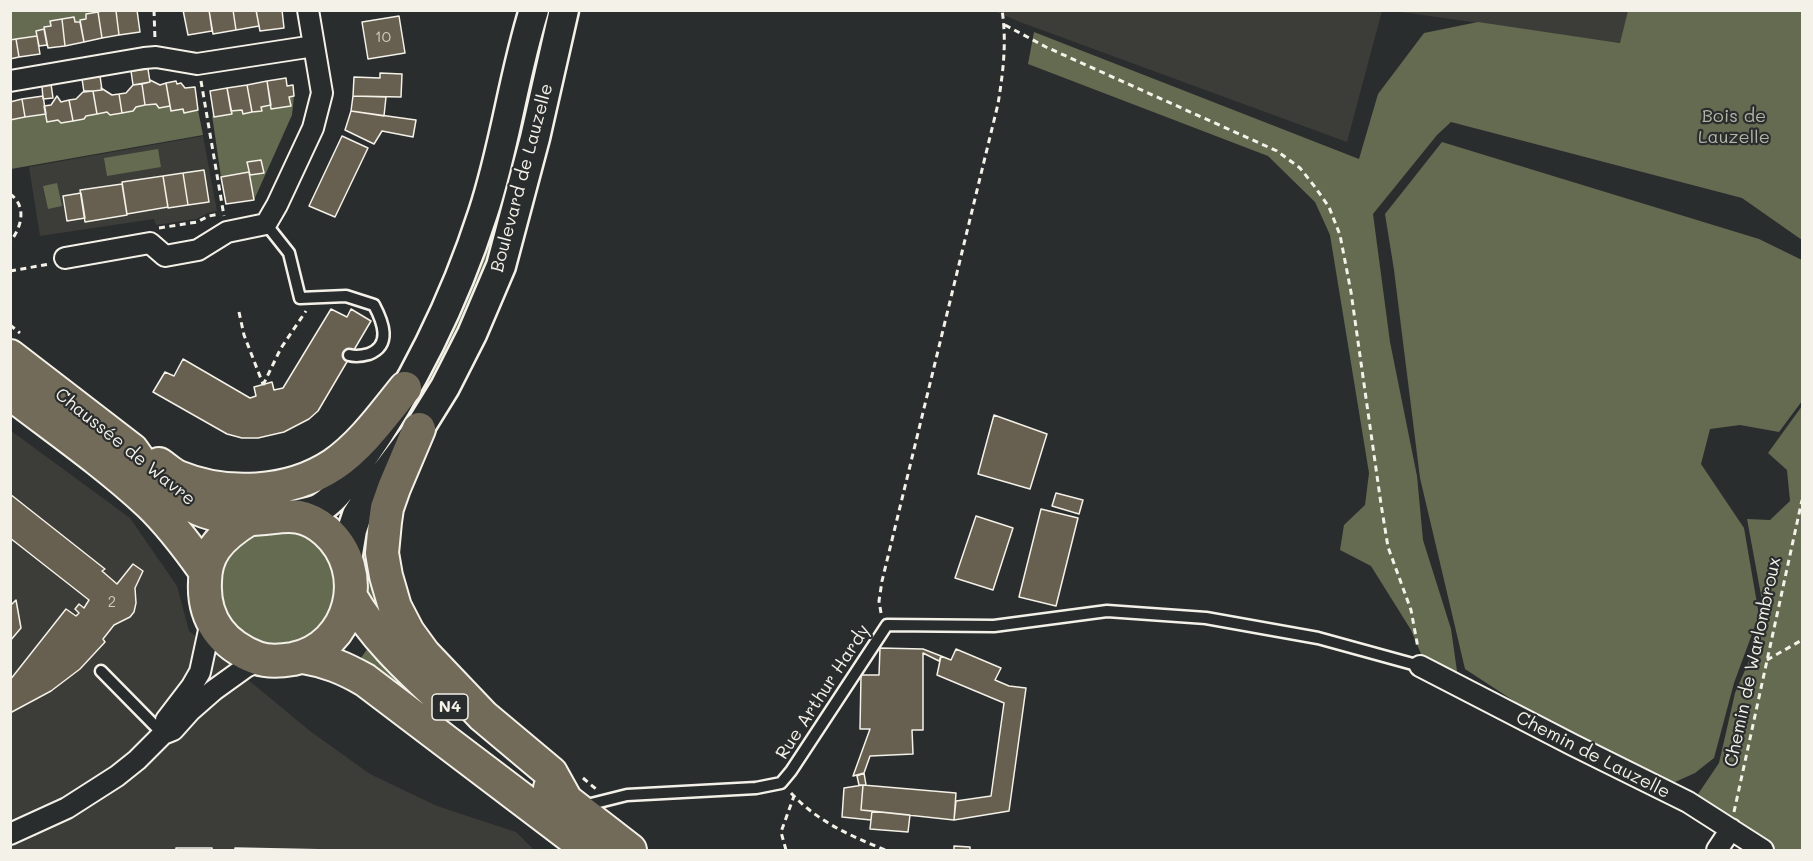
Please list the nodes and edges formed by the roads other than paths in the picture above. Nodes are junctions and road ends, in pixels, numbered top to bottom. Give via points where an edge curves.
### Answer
1 (308, 10) edge
2 (534, 10) edge
3 (564, 10) edge
4 (314, 46) junction
5 (10, 81) edge
6 (266, 224) junction
7 (65, 258) road end
8 (349, 355) dead end
9 (10, 356) edge
10 (405, 388) junction
11 (10, 393) edge
12 (419, 429) junction
13 (132, 450) junction
14 (293, 515) junction
15 (249, 519) junction
16 (347, 560) junction
17 (205, 571) junction
18 (351, 597) junction
19 (211, 621) junction
20 (303, 657) junction
21 (261, 660) junction
22 (1420, 666) joint
23 (101, 671) dead end
24 (163, 734) junction
25 (572, 794) junction
26 (1731, 829) junction
27 (10, 834) edge
28 (589, 850) edge
29 (630, 850) edge
30 (1717, 850) edge
31 (1763, 850) edge

1 - 4 street
2 - 10 main road, Boulevard de Lauzelle via 483,213 443,315
3 - 12 main road, Boulevard de Lauzelle via 533,149 501,266 472,334
4 - 5 street via 197,64 156,57
4 - 6 street via 321,93 313,128
6 - 7 street via 225,223 198,250 165,256 150,243
6 - 8 lane via 289,253 300,298 346,296 374,305 384,327 382,345 364,356
9 - 13 main road, Chaussée de Wavre / N4
10 - 13 main road via 355,447 334,464 279,486 227,489 197,482 177,476
10 - 14 main road, Boulevard de Lauzelle via 375,441 338,492 323,506
11 - 17 main road, Chaussée de Wavre via 150,504
12 - 16 main road, Boulevard de Lauzelle via 357,515
12 - 25 main road via 394,488 385,522 382,553 395,607 424,654 483,716
13 - 15 main road, Chaussée de Wavre / N4 via 142,466 189,504 218,515
14 - 15 main road, Chaussée de Wavre / N4
14 - 16 main road, Chaussée de Wavre / N4 via 326,531
15 - 17 main road, Chaussée de Wavre / N4 via 229,531 214,549
16 - 18 main road, Chaussée de Wavre / N4
17 - 19 main road, Chaussée de Wavre / N4 via 204,597
18 - 20 main road, Chaussée de Wavre / N4 via 343,622 326,644
18 - 25 main road, Chaussée de Wavre / N4 via 372,630 467,723
19 - 21 main road, Chaussée de Wavre / N4 via 224,639
19 - 24 street via 200,672 164,723
20 - 21 main road, Chaussée de Wavre / N4
20 - 28 main road, Chaussée de Wavre / N4 via 325,660 365,680
21 - 24 street via 214,690 173,730
22 - 25 lane, Rue Arthur Hardy via 1318,638 1206,618 1107,611 994,626 887,625 781,783 606,800
22 - 26 street, Chemin de Lauzelle via 1688,802
23 - 24 lane
24 - 27 street via 100,788
25 - 29 main road, Chaussée de Wavre / N4
26 - 30 street
26 - 31 street, Chemin de Lauzelle

